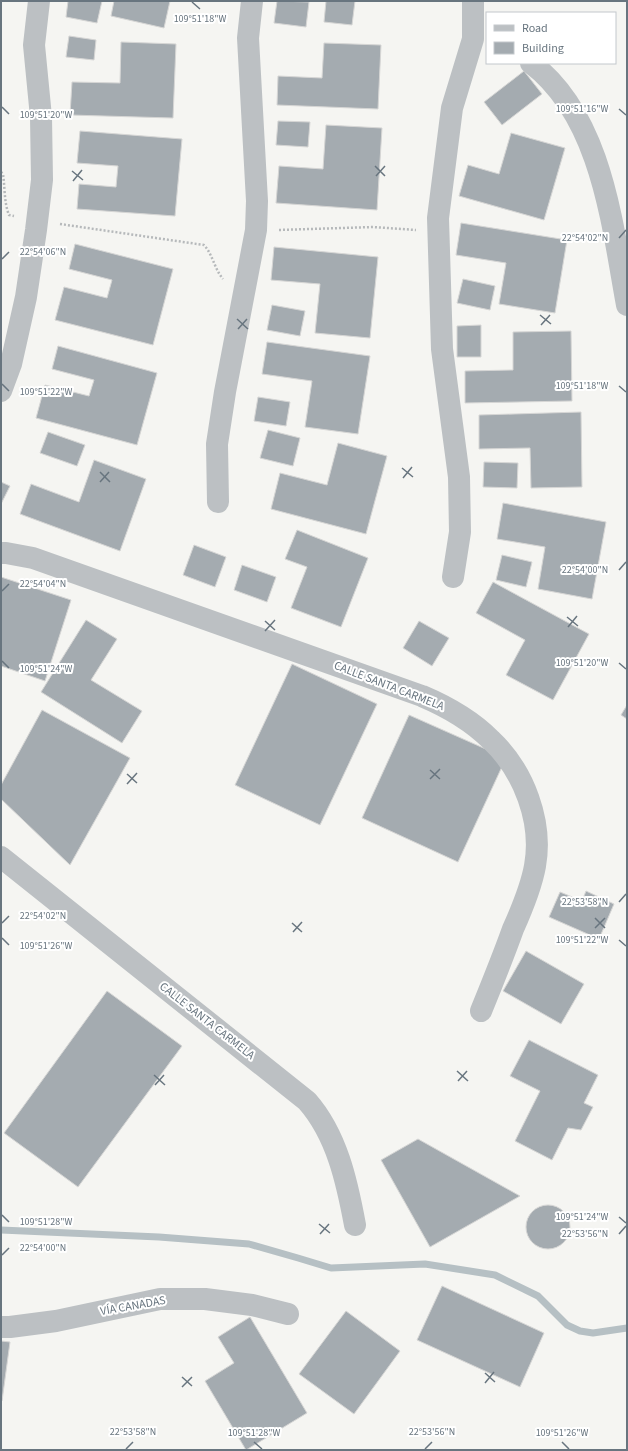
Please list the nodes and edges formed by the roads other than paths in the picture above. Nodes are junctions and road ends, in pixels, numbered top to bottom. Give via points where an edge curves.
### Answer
1 (39, 1) edge
2 (252, 1) edge
3 (473, 1) edge
4 (480, 41) edge
5 (532, 64) edge
6 (627, 305) edge
7 (1, 391) edge
8 (218, 502) dead end
9 (1, 553) edge
10 (452, 577) dead end
11 (1, 857) edge
12 (481, 1011) dead end
13 (355, 1225) dead end
14 (288, 1314) dead end
15 (1, 1327) edge

1 - 7 street via 34,45 41,117 42,180 26,296 11,364
2 - 8 street via 248,38 257,201 256,230 217,444
3 - 4 street
4 - 10 street via 452,108 438,218 442,349 459,477 460,532
5 - 6 street via 553,83 568,103 589,144 606,195
9 - 12 street, CALLE SANTA CARMELA via 33,558 422,696 448,707 492,740 513,767 528,798 536,826 537,852 531,884
11 - 13 street, CALLE SANTA CARMELA via 308,1101 328,1131 346,1182
14 - 15 street, VÍA CANADAS via 252,1305 205,1299 160,1299 56,1321

